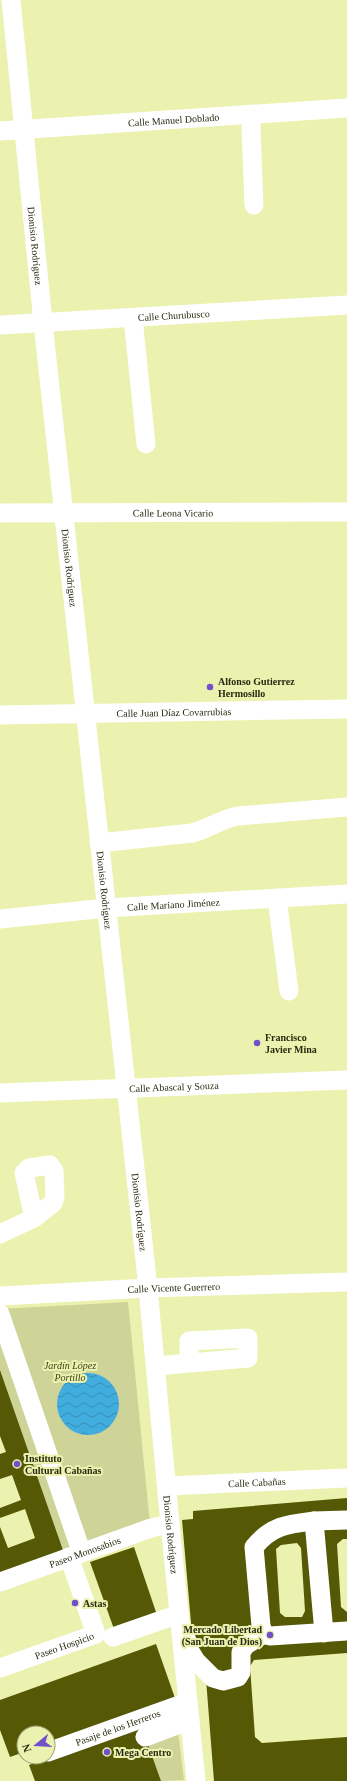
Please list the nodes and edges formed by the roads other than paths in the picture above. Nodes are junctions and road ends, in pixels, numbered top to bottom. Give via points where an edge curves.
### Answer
1 (11, 0) edge
2 (7, 23) edge
3 (347, 108) edge
4 (252, 114) junction
5 (24, 129) junction
6 (0, 131) edge
7 (254, 205) dead end
8 (347, 305) edge
9 (133, 318) junction
10 (43, 323) junction
11 (0, 325) edge
12 (146, 444) dead end
13 (64, 512) junction
14 (347, 512) edge
15 (0, 513) edge
16 (347, 709) edge
17 (86, 714) junction
18 (0, 715) edge
19 (347, 807) edge
20 (99, 843) junction
21 (347, 894) edge
22 (277, 898) junction
23 (106, 908) junction
24 (0, 919) edge
25 (289, 991) dead end
26 (347, 1080) edge
27 (126, 1088) junction
28 (0, 1093) edge
29 (34, 1218) dead end
30 (0, 1234) edge
31 (347, 1282) edge
32 (148, 1288) junction
33 (0, 1296) edge
34 (0, 1314) edge
35 (189, 1363) dead end
36 (156, 1366) junction
37 (347, 1478) edge
38 (167, 1486) junction
39 (314, 1520) junction
40 (347, 1520) edge
41 (170, 1524) junction
42 (78, 1552) junction
43 (0, 1582) edge
44 (176, 1589) junction
45 (179, 1614) junction
46 (347, 1631) edge
47 (324, 1633) junction
48 (264, 1634) junction
49 (113, 1637) dead end
50 (0, 1668) edge
51 (189, 1711) junction
52 (144, 1732) dead end
53 (56, 1750) edge
54 (196, 1781) edge

1 - 2 street, Dionisio Rodríguez
2 - 5 street, Dionisio Rodríguez
3 - 4 street, Calle Manuel Doblado
4 - 5 street, Calle Manuel Doblado
4 - 7 street
5 - 6 street, Calle Manuel Doblado
5 - 10 street, Dionisio Rodríguez
8 - 9 street, Calle Churubusco
9 - 10 street, Calle Churubusco
9 - 12 street
10 - 11 street, Calle Churubusco
10 - 13 street, Dionisio Rodríguez
13 - 14 street, Calle Leona Vicario
13 - 15 street, Calle Leona Vicario
13 - 17 street, Dionisio Rodríguez
16 - 17 street, Calle Juan Díaz Covarrubias
17 - 18 street, Calle Juan Díaz Covarrubias
17 - 20 street, Dionisio Rodríguez
19 - 20 street via 238,816 223,819 205,830 192,833
20 - 23 street, Dionisio Rodríguez
21 - 22 street, Calle Mariano Jiménez
22 - 23 street, Calle Mariano Jiménez
22 - 25 street
23 - 24 street, Calle Mariano Jiménez
23 - 27 street, Dionisio Rodríguez
26 - 27 street, Calle Abascal y Souza
27 - 28 street, Calle Abascal y Souza
27 - 32 street, Dionisio Rodríguez
29 - 30 street
31 - 32 street, Calle Vicente Guerrero
32 - 33 street, Calle Vicente Guerrero
32 - 36 street, Dionisio Rodríguez
34 - 42 street
35 - 36 street
36 - 38 street, Dionisio Rodríguez
37 - 38 street, Calle Cabañas
38 - 41 street, Dionisio Rodríguez
39 - 40 street
39 - 47 street
39 - 48 street via 284,1524 270,1531 254,1547 261,1626
41 - 42 street, Paseo Monosabios
41 - 44 street, Dionisio Rodríguez
42 - 43 street, Paseo Monosabios
42 - 50 street, Paseo Hospicio via 96,1634
44 - 45 street, Dionisio Rodríguez
44 - 48 street via 184,1601 188,1648 196,1661 213,1678 223,1681 238,1677 241,1672 241,1652 246,1645
45 - 49 street
45 - 51 street, Dionisio Rodríguez
46 - 47 street
47 - 48 street via 270,1636
51 - 52 street
51 - 53 street, Pasaje de los Herreros
51 - 54 street, Dionisio Rodríguez

